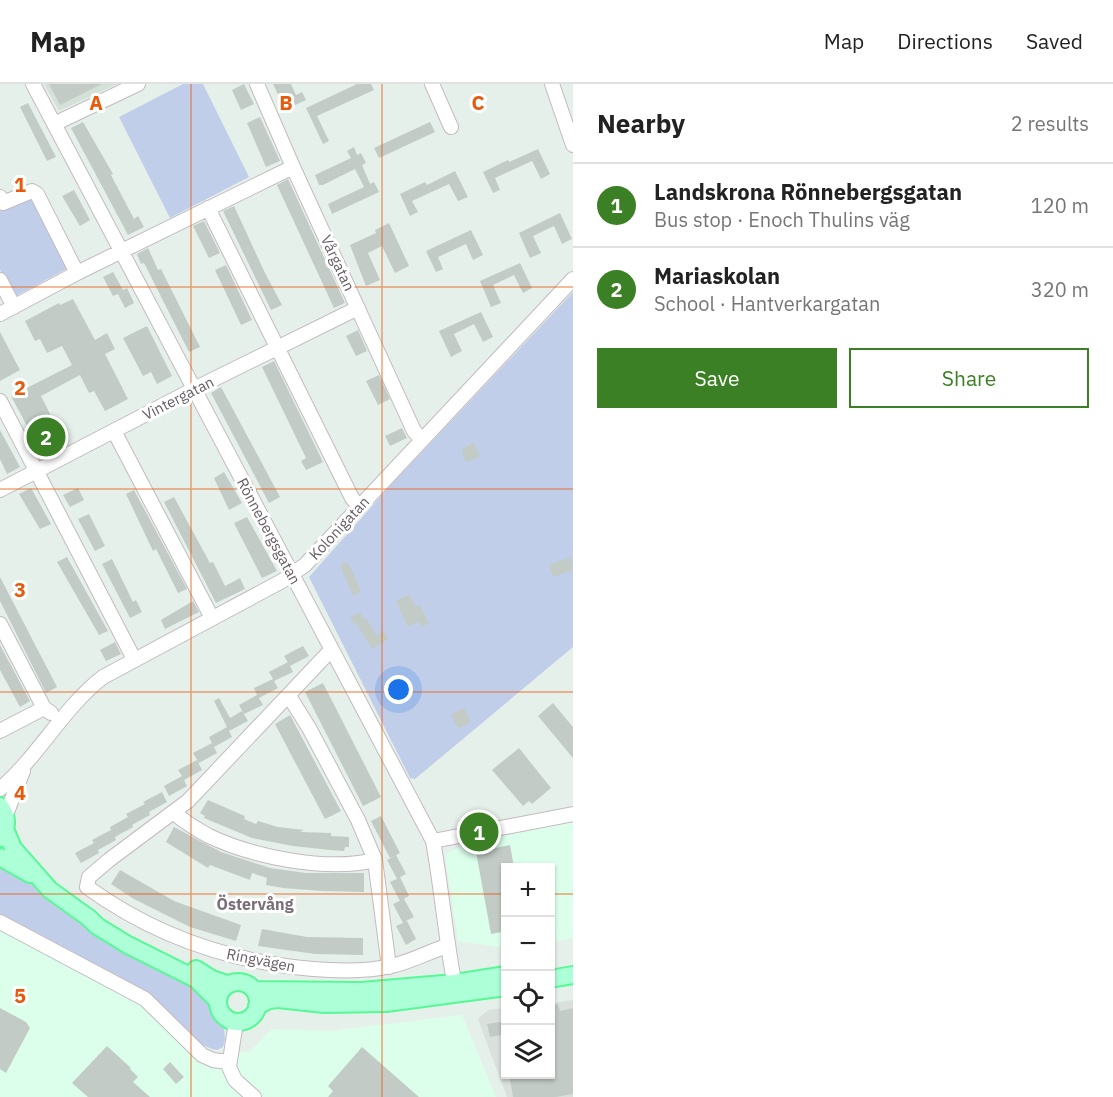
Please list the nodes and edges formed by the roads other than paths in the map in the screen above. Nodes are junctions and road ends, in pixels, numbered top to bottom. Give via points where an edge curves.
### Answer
1 (33, 84) edge
2 (138, 84) edge
3 (257, 84) edge
4 (432, 84) edge
5 (552, 84) edge
6 (54, 124) junction
7 (451, 127) dead end
8 (573, 145) edge
9 (293, 167) junction
10 (1, 202) edge
11 (208, 208) junction
12 (121, 251) junction
13 (76, 273) junction
14 (573, 279) edge
15 (0, 280) edge
16 (14, 307) junction
17 (358, 308) junction
18 (0, 314) edge
19 (277, 347) junction
20 (194, 389) junction
21 (0, 401) edge
22 (114, 431) junction
23 (422, 440) junction
24 (36, 471) junction
25 (0, 490) edge
26 (359, 506) junction
27 (292, 575) junction
28 (212, 618) junction
29 (0, 624) edge
30 (331, 651) junction
31 (134, 659) junction
32 (289, 696) junction
33 (44, 708) junction
34 (60, 720) junction
35 (0, 731) edge
36 (25, 764) junction
37 (0, 789) edge
38 (174, 813) junction
39 (573, 814) edge
40 (3, 822) edge
41 (433, 841) junction
42 (0, 857) edge
43 (375, 860) junction
44 (38, 877) junction
45 (89, 918) junction
46 (0, 922) edge
47 (447, 946) junction
48 (573, 965) edge
49 (390, 967) junction
50 (555, 968) edge
51 (573, 975) edge
52 (501, 976) edge
53 (555, 978) edge
54 (227, 984) junction
55 (501, 987) edge
56 (456, 989) junction
57 (256, 998) junction
58 (218, 1000) junction
59 (236, 1022) junction
60 (228, 1062) junction
61 (254, 1097) edge

1 - 6 street, Rönnebergsgatan
2 - 6 street
3 - 9 street, Vårgatan
4 - 7 street
5 - 8 street
6 - 12 street, Rönnebergsgatan
9 - 11 street
9 - 17 street, Vårgatan
10 - 13 street via 26,192 37,194
11 - 12 street
11 - 19 street
12 - 13 street
12 - 20 street, Rönnebergsgatan
13 - 16 street
14 - 23 street, Kolonigatan
15 - 16 street
16 - 18 street
17 - 19 street, Vintergatan
17 - 23 street, Vårgatan via 414,431
19 - 20 street, Vintergatan
19 - 26 street
20 - 22 street, Vintergatan
20 - 27 street, Rönnebergsgatan
21 - 24 street
22 - 24 street, Vintergatan
22 - 28 street
23 - 26 street, Kolonigatan
24 - 25 street, Vintergatan
24 - 31 street
26 - 27 street, Kolonigatan
27 - 28 street, Kolonigatan
27 - 30 street, Rönnebergsgatan
28 - 31 street, Kolonigatan
29 - 33 street
30 - 32 street
30 - 41 street, Rönnebergsgatan
31 - 34 street, Kolonigatan via 85,691
32 - 38 street
32 - 43 street via 358,820
33 - 34 street
33 - 35 street
34 - 36 street, Kolonigatan
36 - 37 street, Kolonigatan
36 - 40 street, Kolonigatan
38 - 43 street via 211,837 276,857 345,864
38 - 49 street, Ringvägen via 109,860 89,878 87,887 137,920 231,955 264,963 336,970
39 - 41 street
40 - 44 main road, Ringvägen via 13,848
41 - 47 street, Rönnebergsgatan
42 - 44 main road, Ringvägen
43 - 49 street
44 - 45 main road, Ringvägen
45 - 54 main road, Ringvägen
45 - 58 main road, Ringvägen via 128,945 196,979
46 - 60 street via 145,999 202,1056
47 - 49 street, Ringvägen
47 - 56 street, Rönnebergsgatan
48 - 50 main road
51 - 53 main road
52 - 56 main road, Ringvägen
54 - 57 main road, Ringvägen via 249,985
54 - 58 main road, Ringvägen
55 - 56 main road, Ringvägen
56 - 57 main road, Ringvägen via 386,1003 324,1004
57 - 59 main road, Ringvägen via 251,1016
58 - 59 main road, Ringvägen via 223,1016
59 - 60 street
60 - 61 street via 235,1080

